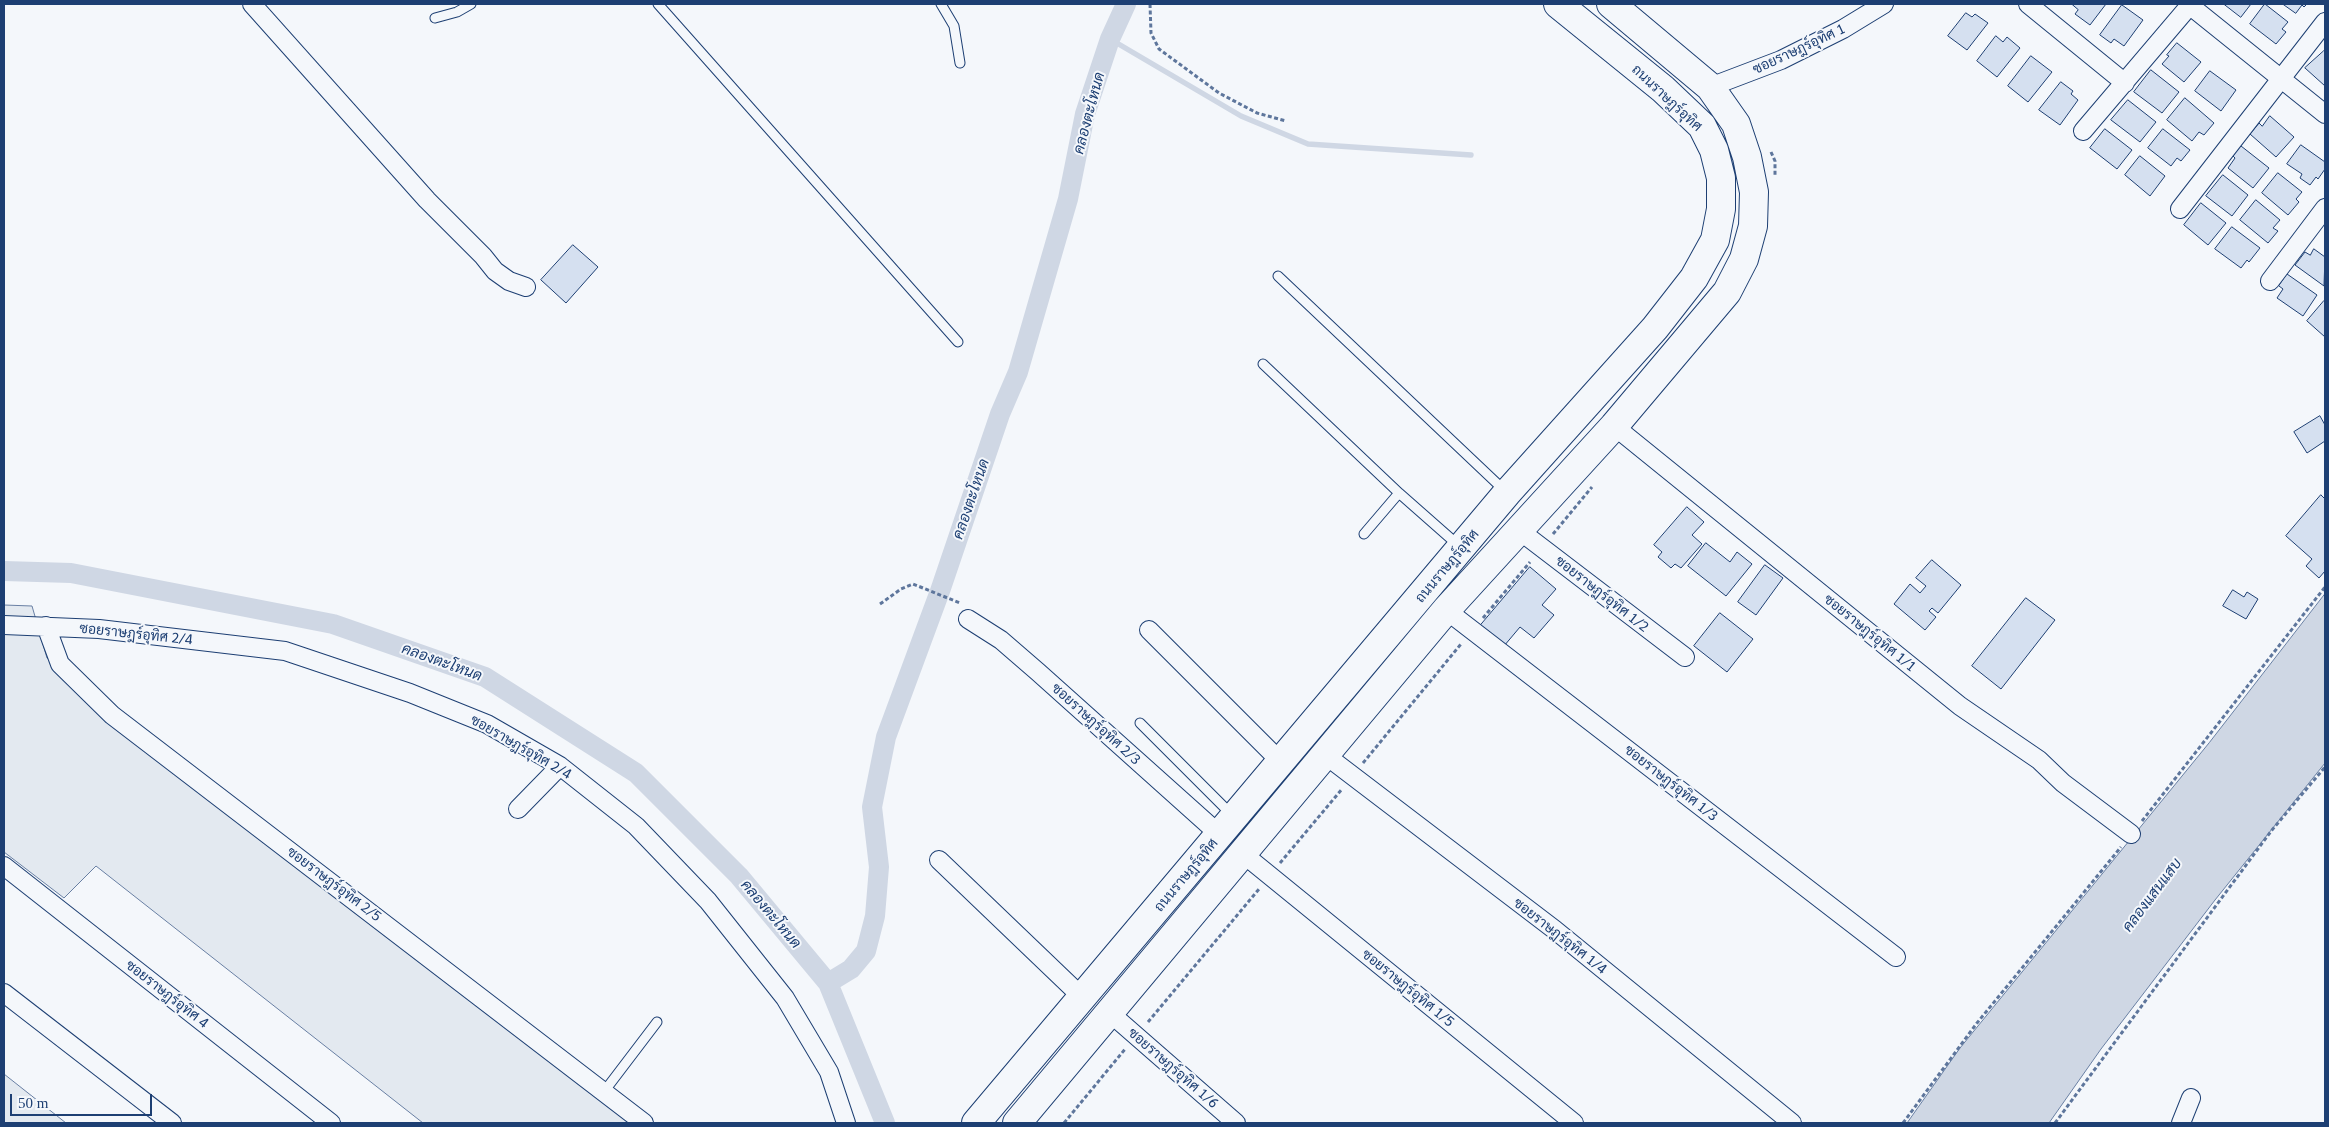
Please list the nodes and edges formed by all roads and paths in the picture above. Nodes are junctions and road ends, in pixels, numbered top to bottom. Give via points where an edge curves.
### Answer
1 (252, 4) edge
2 (471, 4) edge
3 (658, 4) edge
4 (941, 4) edge
5 (1150, 4) edge
6 (1558, 4) edge
7 (1611, 4) edge
8 (1884, 4) edge
9 (2028, 4) edge
10 (2190, 4) edge
11 (434, 18) dead end
12 (2325, 22) edge
13 (960, 63) dead end
14 (2281, 78) junction
15 (2125, 82) junction
16 (1710, 87) junction
17 (2325, 114) edge
18 (1286, 121) dead end
19 (2083, 132) dead end
20 (2325, 208) edge
21 (2180, 209) dead end
22 (1278, 276) dead end
23 (2270, 280) dead end
24 (526, 287) dead end
25 (958, 342) dead end
26 (1263, 364) dead end
27 (1614, 426) junction
28 (1399, 493) junction
29 (1507, 493) junction
30 (1520, 531) junction
31 (1364, 534) dead end
32 (1462, 548) junction
33 (2325, 587) edge
34 (880, 604) dead end
35 (1446, 610) junction
36 (964, 611) joint
37 (4, 625) edge
38 (46, 626) junction
39 (1149, 630) dead end
40 (1685, 657) dead end
41 (1140, 723) dead end
42 (1324, 754) junction
43 (1281, 762) junction
44 (560, 766) junction
45 (2325, 767) edge
46 (518, 809) dead end
47 (1227, 826) junction
48 (2131, 834) junction
49 (1242, 853) junction
50 (939, 860) dead end
51 (4, 866) edge
52 (1896, 957) dead end
53 (4, 993) edge
54 (1083, 998) junction
55 (1110, 1013) junction
56 (657, 1022) dead end
57 (603, 1092) junction
58 (2191, 1098) dead end
59 (1021, 1122) edge
60 (172, 1123) edge
61 (331, 1123) edge
62 (644, 1123) edge
63 (846, 1123) edge
64 (976, 1123) edge
65 (1236, 1123) edge
66 (1574, 1123) edge
67 (1792, 1123) edge
68 (1903, 1123) edge
69 (2055, 1123) edge
70 (2181, 1123) edge

1 - 24 street via 427,200 496,271
2 - 11 lane via 457,12
3 - 25 lane
4 - 13 lane via 954,26
5 - 18 path via 1152,33 1159,49 1218,93 1257,113
6 - 29 main road, ถนนราษฎร์อุทิศ via 1702,126 1714,150 1721,178 1721,209 1715,240 1694,278 1655,328
7 - 16 main road, ถนนราษฎร์อุทิศ
8 - 16 street, ซอยราษฎร์อุทิศ 1 via 1781,60
9 - 15 street
10 - 14 street
10 - 15 street
12 - 14 street
14 - 17 street
14 - 21 street
15 - 19 street
16 - 27 main road, ถนนราษฎร์อุทิศ via 1736,124 1747,157 1754,201 1753,226 1744,259 1727,292
20 - 23 street
22 - 29 lane
26 - 28 lane
27 - 30 main road, ถนนราษฎร์อุทิศ
27 - 48 street, ซอยราษฎร์อุทิศ 1/1 via 1960,706 2039,760 2063,783
28 - 31 lane
28 - 32 lane
29 - 32 main road, ถนนราษฎร์อุทิศ
30 - 35 main road, ถนนราษฎร์อุทิศ
30 - 40 street, ซอยราษฎร์อุทิศ 1/2
32 - 43 main road, ถนนราษฎร์อุทิศ
33 - 48 path
34 - 36 path via 913,584
35 - 42 main road, ถนนราษฎร์อุทิศ
35 - 52 street, ซอยราษฎร์อุทิศ 1/3
36 - 47 street, ซอยราษฎร์อุทิศ 2/3
37 - 38 street, ซอยราษฎร์อุทิศ 2/4
38 - 44 street, ซอยราษฎร์อุทิศ 2/4 via 99,629 285,651 410,693 487,724
38 - 57 street, ซอยราษฎร์อุทิศ 2/5 via 60,664 112,715
39 - 43 street
41 - 47 lane
42 - 49 main road, ถนนราษฎร์อุทิศ
42 - 67 street, ซอยราษฎร์อุทิศ 1/4 via 1555,930
43 - 47 main road, ถนนราษฎร์อุทิศ
44 - 46 street
44 - 63 street, ซอยราษฎร์อุทิศ 2/4 via 636,826 708,901 785,998 829,1072
45 - 69 path via 2272,830
47 - 54 main road, ถนนราษฎร์อุทิศ
48 - 68 path via 1977,1023
49 - 55 main road, ถนนราษฎร์อุทิศ
49 - 66 street, ซอยราษฎร์อุทิศ 1/5
50 - 54 street
51 - 61 street, ซอยราษฎร์อุทิศ 4
53 - 60 street
54 - 64 main road, ถนนราษฎร์อุทิศ
55 - 59 main road, ถนนราษฎร์อุทิศ
55 - 65 street, ซอยราษฎร์อุทิศ 1/6
56 - 57 lane
57 - 62 street, ซอยราษฎร์อุทิศ 2/5
58 - 70 street

